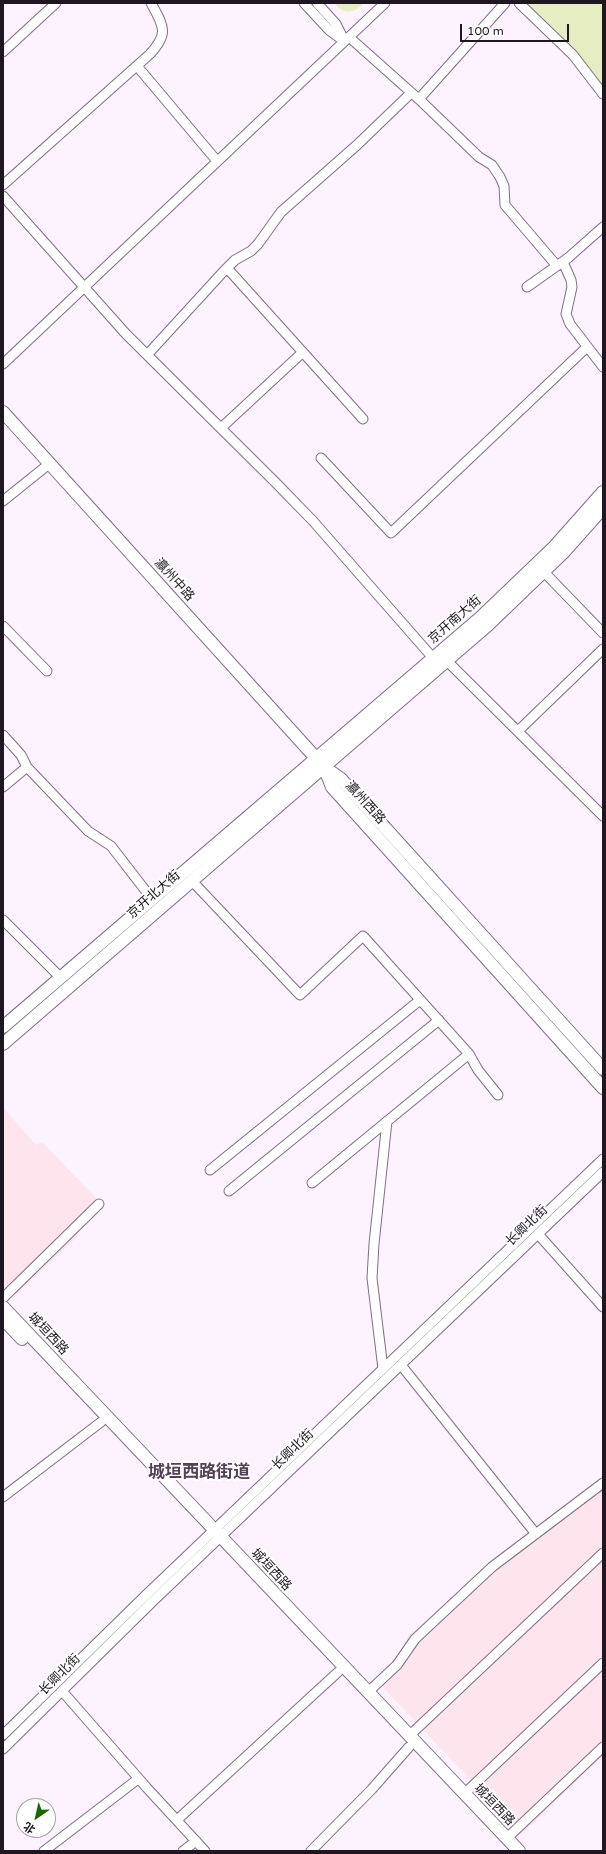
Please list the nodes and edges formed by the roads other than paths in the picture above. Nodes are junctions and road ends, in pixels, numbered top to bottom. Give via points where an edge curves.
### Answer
1 (56, 3) edge
2 (151, 3) edge
3 (304, 3) edge
4 (317, 3) edge
5 (385, 3) edge
6 (504, 3) edge
7 (519, 3) edge
8 (347, 39) junction
9 (3, 52) edge
10 (136, 66) junction
11 (411, 93) junction
12 (603, 94) edge
13 (419, 99) junction
14 (217, 161) junction
15 (3, 185) edge
16 (3, 196) edge
17 (603, 227) edge
18 (560, 264) junction
19 (227, 268) junction
20 (84, 287) junction
21 (527, 287) dead end
22 (587, 347) junction
23 (303, 352) junction
24 (147, 355) junction
25 (3, 364) edge
26 (603, 367) edge
27 (3, 412) edge
28 (363, 419) dead end
29 (221, 428) junction
30 (321, 458) dead end
31 (50, 464) junction
32 (603, 492) edge
33 (3, 501) edge
34 (603, 508) edge
35 (544, 572) junction
36 (3, 626) edge
37 (603, 633) edge
38 (603, 649) edge
39 (433, 658) junction
40 (447, 661) junction
41 (47, 671) dead end
42 (518, 731) junction
43 (3, 735) edge
44 (320, 763) junction
45 (27, 767) junction
46 (3, 787) edge
47 (603, 816) edge
48 (192, 881) junction
49 (152, 898) junction
50 (3, 920) edge
51 (60, 977) junction
52 (420, 1000) junction
53 (439, 1020) junction
54 (3, 1027) edge
55 (3, 1044) edge
56 (469, 1054) junction
57 (603, 1069) edge
58 (603, 1088) edge
59 (498, 1095) dead end
60 (387, 1121) junction
61 (603, 1159) edge
62 (210, 1170) dead end
63 (603, 1172) edge
64 (312, 1183) dead end
65 (229, 1191) dead end
66 (99, 1204) dead end
67 (538, 1234) junction
68 (3, 1298) edge
69 (3, 1307) edge
70 (603, 1307) edge
71 (3, 1319) edge
72 (401, 1365) junction
73 (383, 1369) junction
74 (101, 1422) junction
75 (603, 1482) edge
76 (3, 1497) edge
77 (536, 1534) junction
78 (214, 1536) junction
79 (603, 1553) edge
80 (603, 1663) edge
81 (338, 1672) junction
82 (62, 1691) junction
83 (368, 1692) junction
84 (3, 1735) edge
85 (409, 1741) junction
86 (603, 1747) edge
87 (3, 1749) edge
88 (138, 1779) junction
89 (464, 1794) junction
90 (177, 1820) junction
91 (507, 1838) junction
92 (196, 1841) junction
93 (44, 1851) edge
94 (183, 1851) edge
95 (205, 1851) edge
96 (311, 1851) edge
97 (508, 1851) edge
98 (519, 1851) edge

1 - 9 street
2 - 10 street via 164,32 160,43
3 - 8 street via 329,30
4 - 8 street
5 - 8 street
6 - 13 street
7 - 12 street via 573,55
8 - 11 street
8 - 14 street
10 - 14 street
10 - 15 street
11 - 13 street
11 - 19 street via 281,212 251,251
13 - 18 street via 479,157 492,165 504,186 505,205
14 - 20 street
16 - 20 street
17 - 18 street
18 - 21 street
18 - 22 street via 572,280 566,314
19 - 23 street
19 - 24 street
20 - 24 street
20 - 25 street
22 - 26 street
22 - 30 street via 391,533
23 - 28 street
23 - 29 street
24 - 29 street
27 - 31 main road, 瀛州中路
29 - 39 street via 340,550
31 - 33 street
31 - 44 main road, 瀛州中路
32 - 39 main road, 京开南大街 via 532,569
34 - 35 main road, 京开南大街
35 - 37 street
35 - 40 main road, 京开南大街
36 - 41 street
38 - 42 street
39 - 44 main road, 京开南大街
40 - 42 street
40 - 44 main road, 京开南大街
42 - 47 street
43 - 45 street via 22,755
44 - 48 main road, 京开北大街
44 - 49 main road, 京开北大街
44 - 57 main road, 瀛州西路 via 341,779
44 - 58 main road, 瀛州西路 via 332,787
45 - 46 street
45 - 49 street via 88,831 111,846
48 - 52 street via 300,995 363,936
48 - 55 main road, 京开北大街
49 - 51 main road, 京开北大街
50 - 51 street
51 - 54 main road, 京开北大街
52 - 53 street
52 - 62 street
53 - 56 street
53 - 65 street
56 - 59 street
56 - 60 street
60 - 64 street
60 - 73 street via 372,1278
61 - 73 street, 长卿北街
63 - 67 street, 长卿北街
66 - 68 street
67 - 70 street
67 - 72 street, 长卿北街
69 - 78 main road, 城垣西路
71 - 74 main road, 城垣西路
72 - 77 street
72 - 78 street, 长卿北街
73 - 78 street, 长卿北街
74 - 76 street
74 - 78 main road, 城垣西路
75 - 77 street
77 - 83 street via 492,1567 415,1639 397,1665
78 - 81 main road, 城垣西路
78 - 82 street, 长卿北街
78 - 83 main road, 城垣西路
78 - 84 street, 长卿北街
79 - 85 street
80 - 89 street
81 - 85 main road, 城垣西路
81 - 90 street
82 - 87 street, 长卿北街
82 - 88 street
83 - 85 main road, 城垣西路
85 - 89 main road, 城垣西路
85 - 96 street via 372,1789
85 - 97 main road, 城垣西路
86 - 91 street
88 - 90 street
88 - 93 street
89 - 91 main road, 城垣西路
90 - 92 street
91 - 98 main road, 城垣西路
92 - 94 street
92 - 95 street

